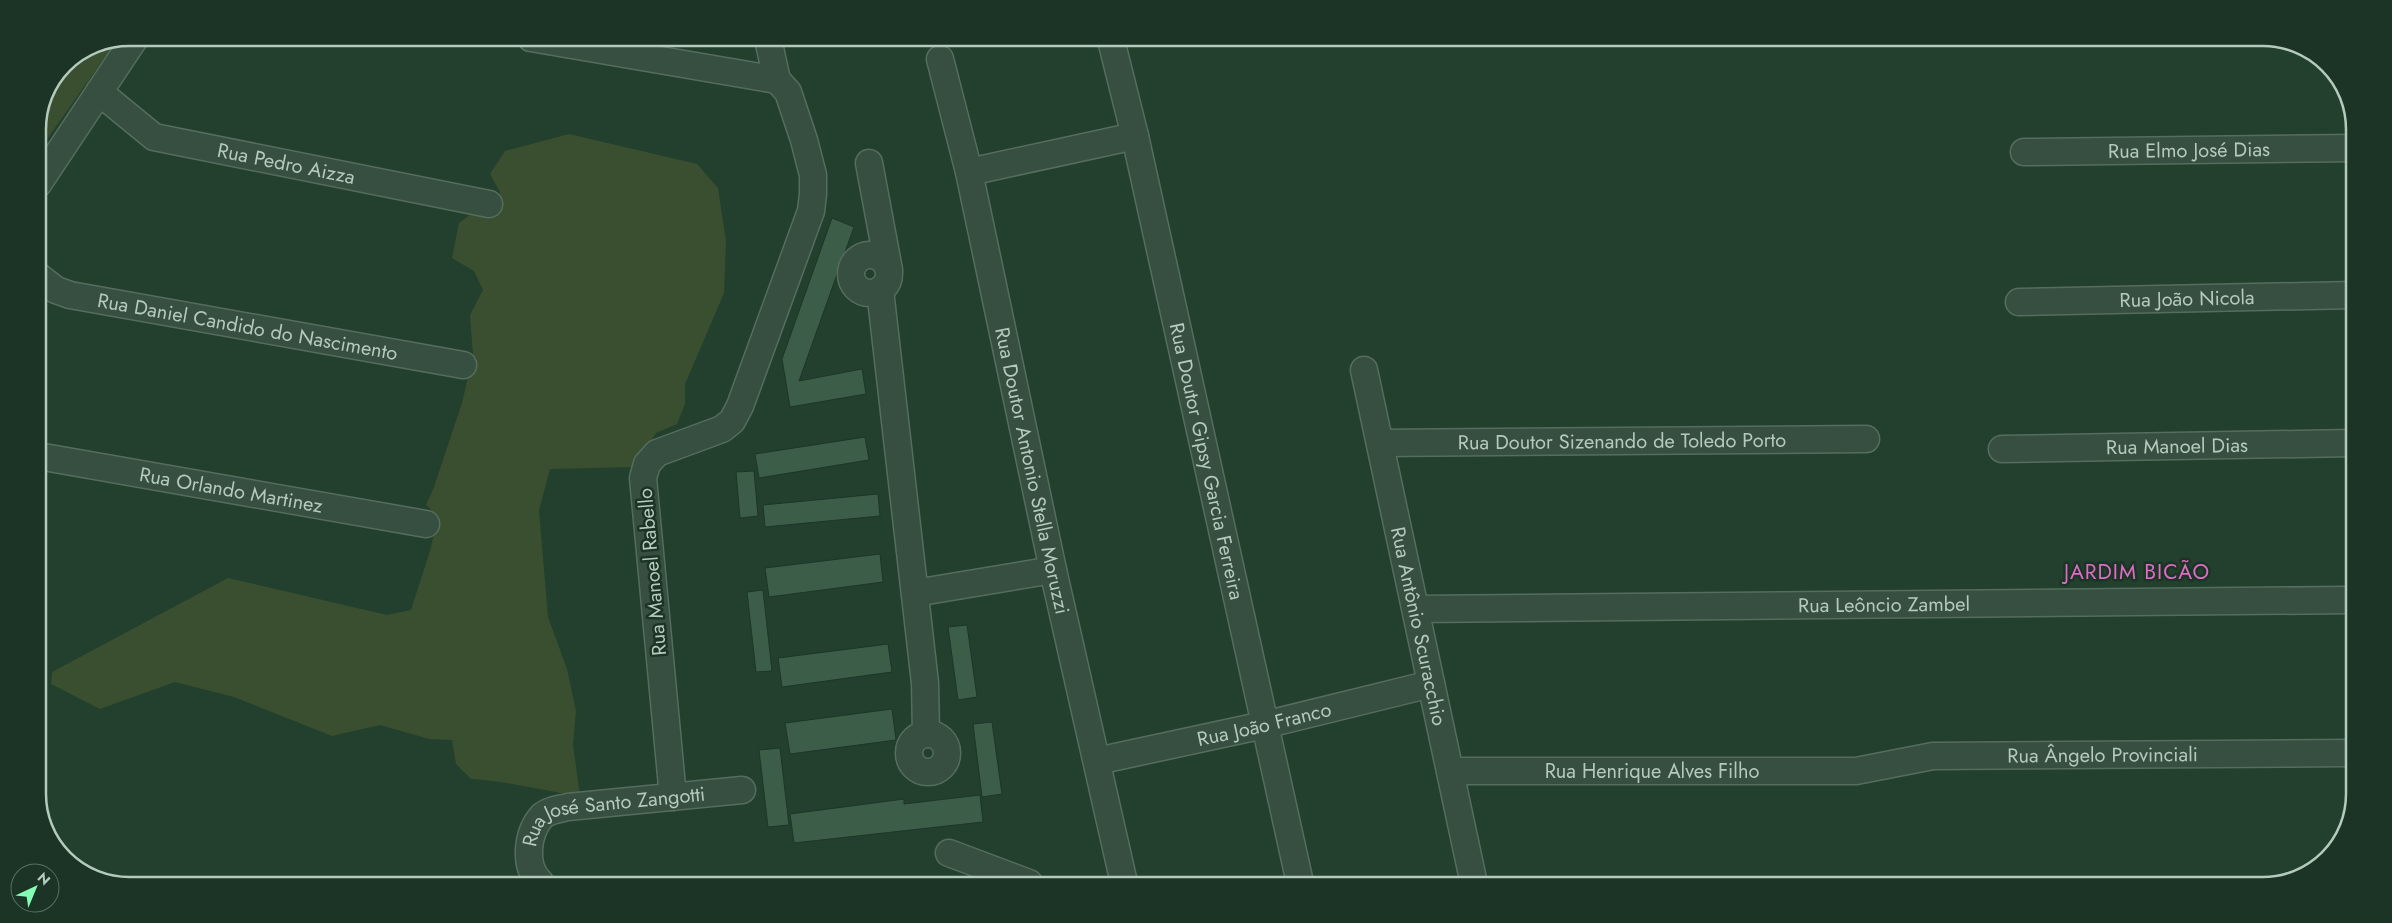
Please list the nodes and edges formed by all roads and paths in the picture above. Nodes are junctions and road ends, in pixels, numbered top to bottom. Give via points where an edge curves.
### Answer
1 (130, 46) edge
2 (578, 46) edge
3 (770, 46) edge
4 (1112, 46) edge
5 (940, 59) dead end
6 (777, 80) junction
7 (99, 92) junction
8 (1135, 136) junction
9 (2346, 148) edge
10 (2024, 152) dead end
11 (869, 163) dead end
12 (46, 172) edge
13 (969, 172) junction
14 (490, 204) dead end
15 (878, 215) junction
16 (884, 280) junction
17 (46, 282) edge
18 (2346, 295) edge
19 (2019, 302) dead end
20 (463, 364) dead end
21 (1364, 370) dead end
22 (1866, 439) dead end
23 (1380, 442) junction
24 (2346, 443) edge
25 (2002, 449) dead end
26 (46, 457) edge
27 (426, 524) dead end
28 (1052, 563) junction
29 (914, 585) junction
30 (2346, 600) edge
31 (1416, 609) junction
32 (1431, 684) junction
33 (1264, 725) junction
34 (926, 734) dead end
35 (2346, 753) edge
36 (1097, 761) junction
37 (1450, 771) junction
38 (1856, 771) joint
39 (742, 790) dead end
40 (673, 797) junction
41 (949, 853) dead end
42 (537, 877) edge
43 (1013, 877) edge
44 (1123, 877) edge
45 (1299, 877) edge
46 (1473, 877) edge

1 - 7 street
2 - 6 street
3 - 6 street
4 - 8 street, Rua Doutor Gipsy Garcia Ferreira
5 - 13 street, Rua Doutor Antonio Stella Moruzzi
6 - 40 street, Rua Manoel Rabello via 788,92 813,175 811,211 740,406 732,420 722,429 656,453 647,464 643,478
7 - 12 street
7 - 14 street, Rua Pedro Aizza via 154,136
8 - 13 street
8 - 33 street, Rua Doutor Gipsy Garcia Ferreira
9 - 10 street, Rua Elmo José Dias
11 - 15 street
13 - 28 street, Rua Doutor Antonio Stella Moruzzi
15 - 16 street
15 - 16 street via 854,263 851,276 858,289 865,292
16 - 29 street
17 - 20 street, Rua Daniel Candido do Nascimento via 70,295
18 - 19 street, Rua João Nicola
21 - 23 street, Rua Antônio Scuracchio
22 - 23 street, Rua Doutor Sizenando de Toledo Porto
23 - 31 street, Rua Antônio Scuracchio
24 - 25 street, Rua Manoel Dias
26 - 27 street, Rua Orlando Martinez
28 - 29 street via 990,568
28 - 36 street, Rua Doutor Antonio Stella Moruzzi
29 - 34 street via 926,683
30 - 31 street, Rua Leôncio Zambel
31 - 32 street, Rua Antônio Scuracchio
32 - 33 street, Rua João Franco
32 - 37 street, Rua Antônio Scuracchio
33 - 36 street, Rua João Franco
33 - 45 street, Rua Doutor Gipsy Garcia Ferreira
35 - 38 street, Rua Ângelo Provinciali via 1933,756
36 - 44 street, Rua Doutor Antonio Stella Moruzzi
37 - 38 street, Rua Henrique Alves Filho
37 - 46 street, Rua Antônio Scuracchio
39 - 40 street, Rua José Santo Zangotti
40 - 42 street, Rua José Santo Zangotti via 550,811 536,828 529,850 528,862
41 - 43 street

